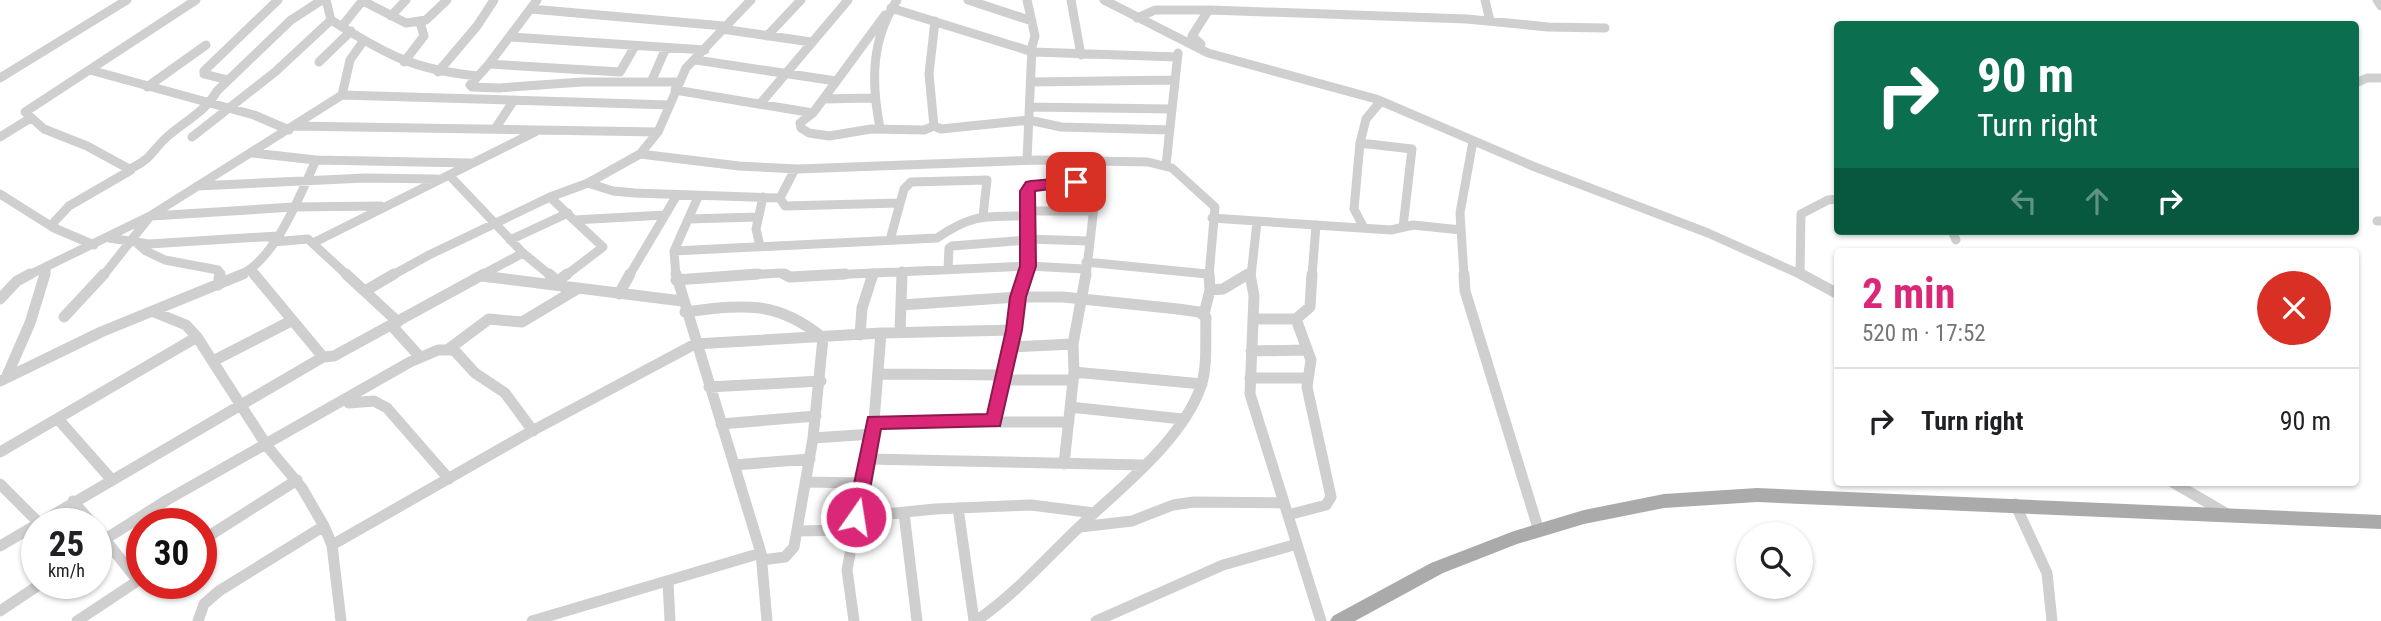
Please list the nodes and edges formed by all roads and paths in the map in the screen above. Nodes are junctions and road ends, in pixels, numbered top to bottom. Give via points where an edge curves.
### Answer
1 (127, 0) edge
2 (196, 0) edge
3 (278, 0) edge
4 (324, 0) edge
5 (363, 0) edge
6 (406, 0) edge
7 (447, 0) edge
8 (494, 0) edge
9 (537, 0) edge
10 (751, 0) edge
11 (800, 0) edge
12 (848, 0) edge
13 (968, 0) edge
14 (1027, 0) edge
15 (1071, 0) edge
16 (1216, 0) edge
17 (1485, 0) edge
18 (2376, 0) edge
19 (1111, 1) edge
20 (2381, 6) edge
21 (891, 8) edge
22 (531, 9) junction
23 (1209, 10) junction
24 (391, 16) junction
25 (1137, 18) junction
26 (331, 20) junction
27 (1032, 21) junction
28 (1490, 21) junction
29 (420, 22) junction
30 (935, 22) junction
31 (343, 25) junction
32 (724, 27) junction
33 (1605, 28) dead end
34 (351, 31) junction
35 (767, 36) junction
36 (511, 37) junction
37 (364, 40) junction
38 (1180, 40) junction
39 (811, 41) junction
40 (206, 45) dead end
41 (635, 46) junction
42 (666, 48) junction
43 (705, 50) junction
44 (1033, 52) junction
45 (1081, 55) junction
46 (1177, 57) junction
47 (696, 60) junction
48 (1229, 60) junction
49 (319, 62) dead end
50 (404, 62) junction
51 (489, 64) junction
52 (90, 70) junction
53 (438, 72) junction
54 (787, 72) junction
55 (478, 76) junction
56 (0, 78) edge
57 (2381, 78) edge
58 (228, 80) junction
59 (1174, 80) junction
60 (836, 81) junction
61 (651, 82) junction
62 (1032, 82) junction
63 (2359, 82) edge
64 (677, 86) junction
65 (147, 87) junction
66 (342, 94) junction
67 (873, 98) junction
68 (823, 99) junction
69 (514, 100) junction
70 (1381, 101) junction
71 (760, 104) junction
72 (209, 105) junction
73 (670, 105) junction
74 (1030, 107) junction
75 (225, 109) junction
76 (1171, 109) junction
77 (813, 113) junction
78 (29, 119) junction
79 (1029, 120) junction
80 (934, 126) junction
81 (291, 128) junction
82 (880, 128) junction
83 (495, 129) junction
84 (1170, 130) junction
85 (538, 131) junction
86 (658, 132) junction
87 (0, 137) edge
88 (192, 137) dead end
89 (1473, 141) junction
90 (1360, 143) junction
91 (253, 153) junction
92 (640, 154) junction
93 (316, 160) junction
94 (1027, 160) junction
95 (1082, 160) junction
96 (473, 163) junction
97 (1166, 165) junction
98 (130, 169) junction
99 (795, 169) junction
100 (445, 177) junction
101 (305, 180) junction
102 (588, 183) junction
103 (1083, 183) junction
104 (195, 186) junction
105 (0, 194) edge
106 (677, 195) junction
107 (550, 197) junction
108 (698, 197) junction
109 (763, 197) junction
110 (780, 198) junction
111 (1834, 199) edge
112 (899, 204) junction
113 (386, 206) junction
114 (294, 207) junction
115 (1093, 211) junction
116 (1027, 214) junction
117 (665, 215) junction
118 (150, 216) junction
119 (571, 216) junction
120 (983, 216) junction
121 (1212, 218) junction
122 (689, 219) junction
123 (757, 222) junction
124 (1257, 222) junction
125 (496, 223) junction
126 (1316, 225) junction
127 (1403, 227) junction
128 (54, 228) junction
129 (1364, 228) junction
130 (1461, 230) junction
131 (108, 238) junction
132 (275, 239) junction
133 (1027, 239) junction
134 (510, 240) junction
135 (890, 240) junction
136 (1088, 241) junction
137 (135, 243) junction
138 (313, 243) junction
139 (94, 245) junction
140 (760, 246) junction
141 (727, 248) junction
142 (674, 251) junction
143 (523, 253) junction
144 (47, 266) junction
145 (1028, 266) junction
146 (1086, 266) junction
147 (948, 270) junction
148 (251, 271) junction
149 (902, 271) junction
150 (873, 273) junction
151 (1250, 273) junction
152 (1207, 274) junction
153 (1800, 275) junction
154 (482, 276) junction
155 (676, 280) junction
156 (218, 285) junction
157 (561, 285) junction
158 (577, 289) junction
159 (1210, 290) junction
160 (365, 291) junction
161 (1834, 293) edge
162 (619, 294) junction
163 (1018, 297) junction
164 (1083, 298) junction
165 (0, 299) edge
166 (901, 305) junction
167 (684, 307) junction
168 (154, 313) junction
169 (1204, 314) junction
170 (64, 317) dead end
171 (1252, 319) junction
172 (1296, 319) junction
173 (291, 321) junction
174 (395, 324) junction
175 (1014, 330) junction
176 (881, 333) junction
177 (900, 333) junction
178 (860, 335) junction
179 (197, 337) junction
180 (823, 338) junction
181 (695, 344) junction
182 (1073, 344) junction
183 (1011, 347) junction
184 (450, 348) junction
185 (1306, 350) junction
186 (1251, 351) junction
187 (420, 357) junction
188 (323, 358) junction
189 (213, 361) junction
190 (878, 374) junction
191 (1073, 376) junction
192 (1004, 377) junction
193 (1250, 378) junction
194 (1307, 378) junction
195 (3, 380) edge
196 (821, 381) junction
197 (1202, 384) junction
198 (709, 387) junction
199 (241, 403) junction
200 (342, 404) junction
201 (1070, 407) junction
202 (816, 416) junction
203 (58, 419) junction
204 (1182, 419) junction
205 (994, 421) junction
206 (1069, 422) junction
207 (721, 424) junction
208 (873, 428) junction
209 (533, 431) junction
210 (814, 438) junction
211 (268, 446) junction
212 (0, 452) edge
213 (810, 459) junction
214 (869, 459) junction
215 (1064, 464) junction
216 (734, 465) junction
217 (1143, 466) junction
218 (111, 479) junction
219 (449, 479) junction
220 (297, 480) junction
221 (806, 482) junction
222 (863, 483) junction
223 (0, 484) edge
224 (2179, 486) edge
225 (74, 501) junction
226 (1284, 503) junction
227 (2015, 504) junction
228 (24, 508) edge
229 (62, 508) edge
230 (80, 508) edge
231 (958, 508) junction
232 (904, 513) junction
233 (1094, 513) junction
234 (1288, 516) junction
235 (2231, 517) junction
236 (2381, 522) edge
237 (855, 524) junction
238 (324, 526) junction
239 (1080, 527) junction
240 (217, 531) edge
241 (797, 531) junction
242 (1539, 531) junction
243 (21, 533) edge
244 (112, 535) edge
245 (1297, 544) junction
246 (332, 545) junction
247 (0, 546) edge
248 (112, 552) edge
249 (762, 557) junction
250 (126, 566) edge
251 (668, 582) junction
252 (126, 588) edge
253 (21, 597) edge
254 (0, 611) edge
255 (77, 621) edge
256 (198, 621) edge
257 (341, 621) edge
258 (531, 621) edge
259 (670, 621) edge
260 (768, 621) edge
261 (854, 621) edge
262 (917, 621) edge
263 (975, 621) edge
264 (1096, 621) edge
265 (1321, 621) edge
266 (1339, 621) edge
267 (2052, 621) edge

1 - 56 street
2 - 52 street
3 - 58 street via 204,71 210,77
4 - 26 street
4 - 58 street via 291,20
5 - 24 street
5 - 31 street
6 - 24 street
7 - 29 street
8 - 53 street
9 - 22 street
10 - 32 street
11 - 35 street
12 - 39 street
13 - 27 street
14 - 27 street
15 - 45 street
16 - 23 street
17 - 28 street
18 - 20 street
19 - 25 street
21 - 30 street
21 - 60 street
21 - 67 street via 876,47
22 - 32 street
22 - 36 street
23 - 25 street via 1148,6
23 - 28 street
23 - 48 street via 1192,39 1232,56
24 - 29 street via 406,23
25 - 38 street
26 - 31 street
26 - 75 street via 275,72
27 - 44 street
28 - 33 street
29 - 50 street via 424,36
30 - 44 street
30 - 80 street via 930,110
31 - 34 street
32 - 35 street
32 - 43 street
34 - 37 street
34 - 49 street
35 - 39 street
36 - 41 street
36 - 51 street
37 - 50 street
37 - 66 street via 350,60
38 - 46 street
38 - 48 street
39 - 54 street
40 - 65 street
41 - 42 street
41 - 51 street via 620,72
42 - 43 street
42 - 61 street
43 - 47 street
44 - 45 street
44 - 62 street
45 - 46 street
46 - 59 street
47 - 54 street
47 - 64 street
48 - 70 street
50 - 53 street
51 - 55 street
52 - 65 street
52 - 78 street via 37,102 25,112
53 - 55 street
54 - 60 street
54 - 71 street
55 - 61 street via 472,87
57 - 63 street
58 - 72 street
59 - 62 street
59 - 76 street
60 - 68 street
61 - 64 street
62 - 74 street
64 - 71 street
64 - 73 street
65 - 72 street
66 - 69 street
66 - 81 street
67 - 68 street
67 - 82 street
68 - 77 street
69 - 73 street
69 - 83 street
70 - 89 street
70 - 90 street via 1366,119
71 - 77 street
72 - 75 street
72 - 98 street via 169,135 149,160
73 - 86 street
74 - 76 street
74 - 79 street
75 - 81 street
75 - 88 street
76 - 84 street
77 - 82 street via 800,123 810,134 842,136
78 - 87 street
78 - 98 street
79 - 80 street
79 - 84 street via 1062,127
79 - 94 street
80 - 82 street via 924,130
81 - 83 street
81 - 91 street
83 - 85 street
84 - 97 street
85 - 86 street
85 - 96 street
86 - 92 street
89 - 130 street
89 - 153 street via 1708,233
90 - 127 street via 1412,149
90 - 129 street via 1354,209
91 - 93 street
91 - 104 street
92 - 99 street
92 - 102 street
93 - 96 street
93 - 101 street
94 - 95 street
94 - 99 street
95 - 97 street
95 - 103 street
96 - 100 street
97 - 121 street via 1213,203
98 - 128 street via 69,206
99 - 110 street
100 - 101 street
100 - 113 street
100 - 125 street
101 - 104 street
101 - 114 street
102 - 106 street via 613,191
102 - 107 street
103 - 115 street via 1096,190
103 - 116 street via 1031,186
104 - 118 street
105 - 128 street
106 - 108 street
106 - 117 street
107 - 119 street
107 - 125 street
108 - 109 street
108 - 122 street
109 - 110 street
109 - 123 street
110 - 112 street via 785,206
111 - 153 street via 1801,214
112 - 120 street via 907,184 915,181 987,180
112 - 135 street
113 - 114 street
113 - 138 street
114 - 118 street
114 - 132 street
115 - 116 street
115 - 136 street
116 - 120 street
116 - 133 street
117 - 119 street
117 - 162 street
118 - 131 street
118 - 137 street
119 - 134 street
119 - 157 street via 603,247
120 - 135 street via 958,222 937,238
121 - 124 street
121 - 152 street
122 - 123 street
122 - 142 street
123 - 140 street
123 - 141 street via 751,235
124 - 126 street
124 - 151 street
125 - 134 street
125 - 160 street
126 - 129 street
126 - 172 street via 1310,307
127 - 129 street
127 - 130 street
128 - 139 street
130 - 242 street via 1469,308
131 - 137 street
131 - 139 street
132 - 137 street
132 - 138 street via 303,238
132 - 148 street
133 - 136 street
133 - 145 street
133 - 147 street via 952,246
134 - 143 street
135 - 140 street
136 - 146 street
137 - 156 street via 167,260 218,270
137 - 170 street
138 - 160 street
139 - 144 street
140 - 141 street
141 - 142 street
142 - 155 street
143 - 154 street
143 - 157 street
144 - 165 street via 17,281
144 - 195 street via 36,315
145 - 146 street
145 - 147 street
145 - 163 street
146 - 152 street
146 - 164 street
147 - 149 street
148 - 156 street
148 - 173 street
149 - 150 street
149 - 166 street
150 - 155 street
150 - 178 street via 862,308
151 - 159 street via 1223,289
151 - 171 street
152 - 159 street
153 - 161 street
154 - 157 street
154 - 174 street
155 - 167 street
156 - 168 street
157 - 158 street
158 - 162 street
158 - 184 street via 522,321 488,319
159 - 169 street
160 - 174 street
162 - 167 street
163 - 164 street
163 - 166 street
163 - 175 street
164 - 169 street
164 - 182 street
166 - 177 street
167 - 180 street via 765,305 810,326
167 - 181 street
168 - 179 street via 186,325
168 - 195 street via 101,332
169 - 197 street
171 - 172 street
171 - 186 street
172 - 185 street
173 - 188 street
173 - 189 street
174 - 187 street
174 - 188 street
175 - 177 street
175 - 183 street
176 - 177 street
176 - 178 street
176 - 190 street
178 - 180 street
179 - 189 street
179 - 203 street
180 - 181 street
180 - 196 street
181 - 198 street
181 - 209 street
182 - 183 street
182 - 191 street
183 - 192 street
184 - 187 street
184 - 209 street via 475,373 505,393
185 - 186 street
185 - 194 street via 1311,366
186 - 193 street
187 - 200 street
188 - 199 street
189 - 199 street
190 - 192 street
190 - 208 street
191 - 192 street
191 - 197 street
191 - 201 street
192 - 205 street
193 - 194 street
193 - 226 street via 1250,394
194 - 234 street via 1331,497 1326,505
196 - 198 street
196 - 202 street
197 - 204 street
198 - 207 street
199 - 211 street
199 - 218 street
200 - 211 street
200 - 219 street via 374,401 387,408
201 - 204 street
201 - 206 street
202 - 207 street
202 - 210 street
203 - 212 street
203 - 218 street
204 - 217 street
205 - 206 street
205 - 208 street
206 - 215 street
207 - 216 street
208 - 210 street
208 - 214 street
209 - 219 street
210 - 213 street
211 - 220 street
211 - 244 street
213 - 216 street
213 - 221 street
214 - 215 street
214 - 222 street
215 - 217 street
216 - 249 street
217 - 233 street
218 - 225 street
219 - 246 street
220 - 238 street
220 - 240 street
221 - 222 street
221 - 241 street
222 - 237 street
223 - 228 street
224 - 235 street
225 - 229 street
225 - 230 street
226 - 234 street
226 - 239 street via 1194,502 1132,521
227 - 235 main road
227 - 242 main road via 1721,496 1664,501
227 - 267 street via 2047,573
231 - 232 street
231 - 233 street via 1031,505
231 - 263 street
232 - 237 street
232 - 262 street
233 - 239 street
234 - 245 street
235 - 236 main road
237 - 241 street
237 - 261 street via 847,570
238 - 246 street
238 - 256 street via 219,591 204,604
239 - 263 street via 1000,605
241 - 249 street via 794,547 785,557
242 - 266 main road via 1437,568
243 - 247 street
245 - 264 street via 1223,565
245 - 265 street
246 - 257 street
248 - 250 street
249 - 251 street
249 - 260 street
251 - 258 street
251 - 259 street
252 - 255 street
253 - 254 street

